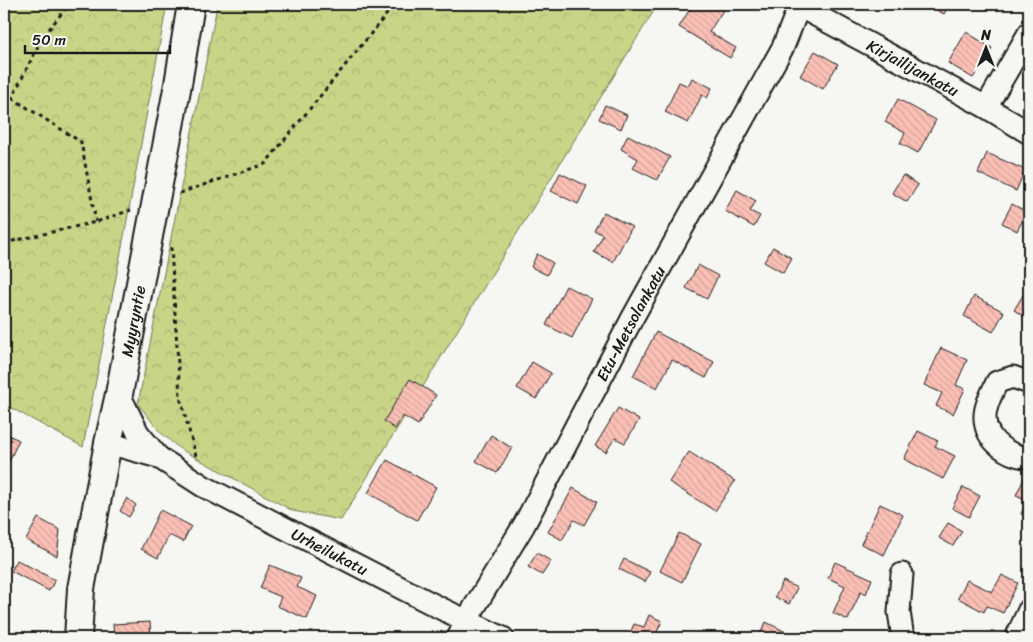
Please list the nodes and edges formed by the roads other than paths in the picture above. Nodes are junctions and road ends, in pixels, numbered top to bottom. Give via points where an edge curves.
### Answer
1 (191, 4) edge
2 (798, 5) edge
3 (1029, 32) edge
4 (986, 107) junction
5 (1029, 134) edge
6 (1029, 383) edge
7 (119, 394) junction
8 (108, 442) junction
9 (158, 457) junction
10 (1029, 457) edge
11 (902, 574) dead end
12 (1029, 610) edge
13 (462, 630) edge
14 (78, 638) edge
15 (503, 638) edge
16 (903, 638) edge
17 (1016, 638) edge

1 - 7 street, Myyryntie
2 - 4 street, Kirjailijankatu
2 - 13 street, Etu-Metsolankatu via 783,48 633,317 524,525
3 - 4 street
4 - 5 street, Kirjailijankatu
6 - 10 street via 1013,377 997,382 984,419 989,436 1005,450
7 - 8 street, Myyryntie
7 - 9 street, Urheilukatu via 138,433
8 - 9 street, Urheilukatu
8 - 14 street, Myyryntie via 81,589
9 - 13 street, Urheilukatu via 203,486
11 - 16 street via 899,612
12 - 17 street
13 - 15 street, Urheilukatu

